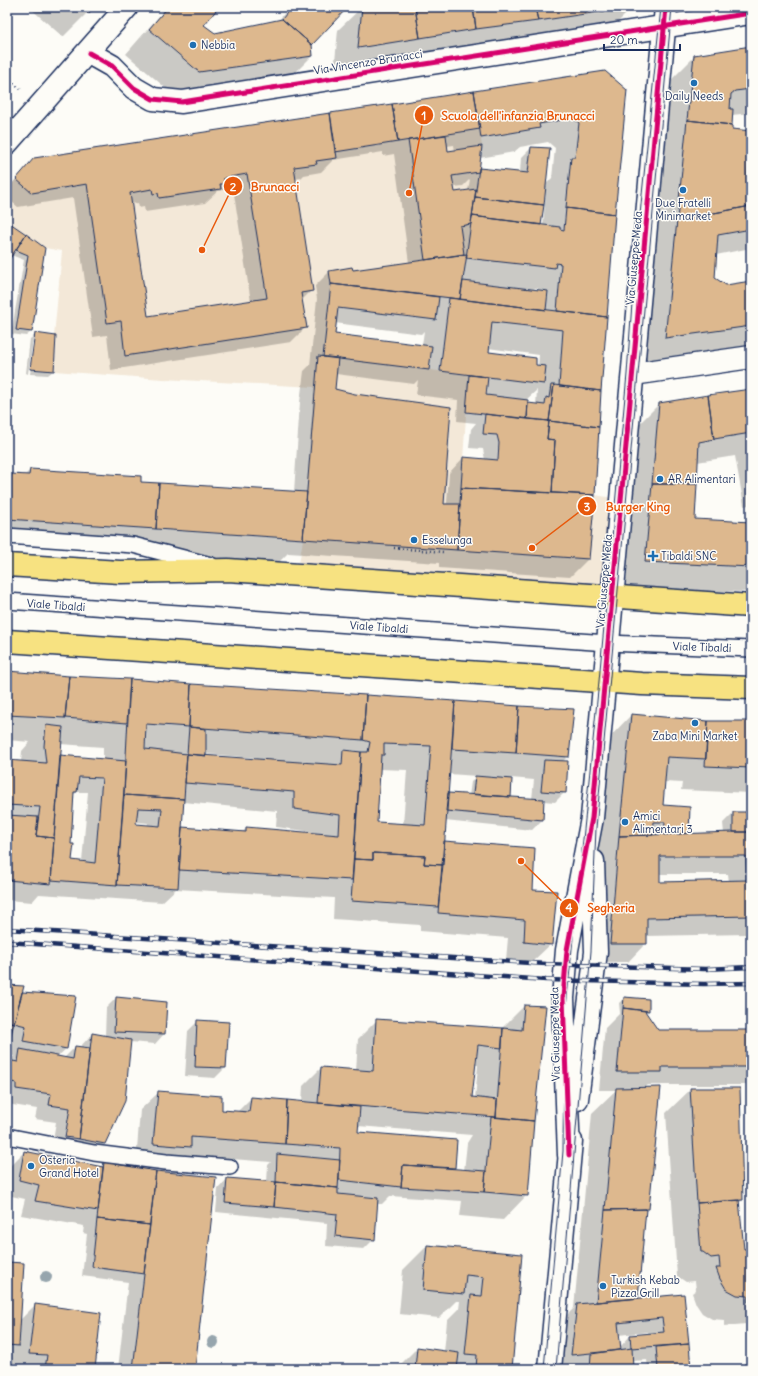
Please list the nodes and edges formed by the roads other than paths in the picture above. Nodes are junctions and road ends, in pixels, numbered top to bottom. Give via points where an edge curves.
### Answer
1 (127, 7) edge
2 (751, 13) edge
3 (666, 17) edge
4 (89, 53) junction
5 (7, 143) edge
6 (751, 357) edge
7 (633, 374) junction
8 (7, 536) edge
9 (164, 562) junction
10 (7, 565) edge
11 (612, 596) junction
12 (7, 601) edge
13 (751, 606) edge
14 (7, 641) edge
15 (608, 643) junction
16 (751, 649) edge
17 (605, 681) junction
18 (751, 688) edge
19 (592, 818) junction
20 (7, 1136) edge
21 (569, 1155) junction
22 (230, 1167) dead end
23 (550, 1369) edge

1 - 4 street
2 - 3 street, Via Vincenzo Brunacci
3 - 4 street, Via Vincenzo Brunacci via 182,102 153,99 134,88 112,66
3 - 7 street, Via Giuseppe Meda
4 - 5 street
6 - 7 street
7 - 11 street, Via Giuseppe Meda
8 - 9 lane via 126,544
9 - 10 main road via 120,572
9 - 11 main road via 228,570
11 - 13 main road
11 - 15 street, Via Giuseppe Meda
12 - 15 lane, Viale Tibaldi
14 - 17 main road
15 - 16 lane, Viale Tibaldi
15 - 17 street, Via Giuseppe Meda
17 - 18 main road
17 - 19 street, Via Giuseppe Meda
19 - 21 street, Via Giuseppe Meda via 596,952
19 - 21 street, Via Giuseppe Meda via 567,950 563,998
20 - 22 lane via 94,1153
21 - 23 street, Via Giuseppe Meda

